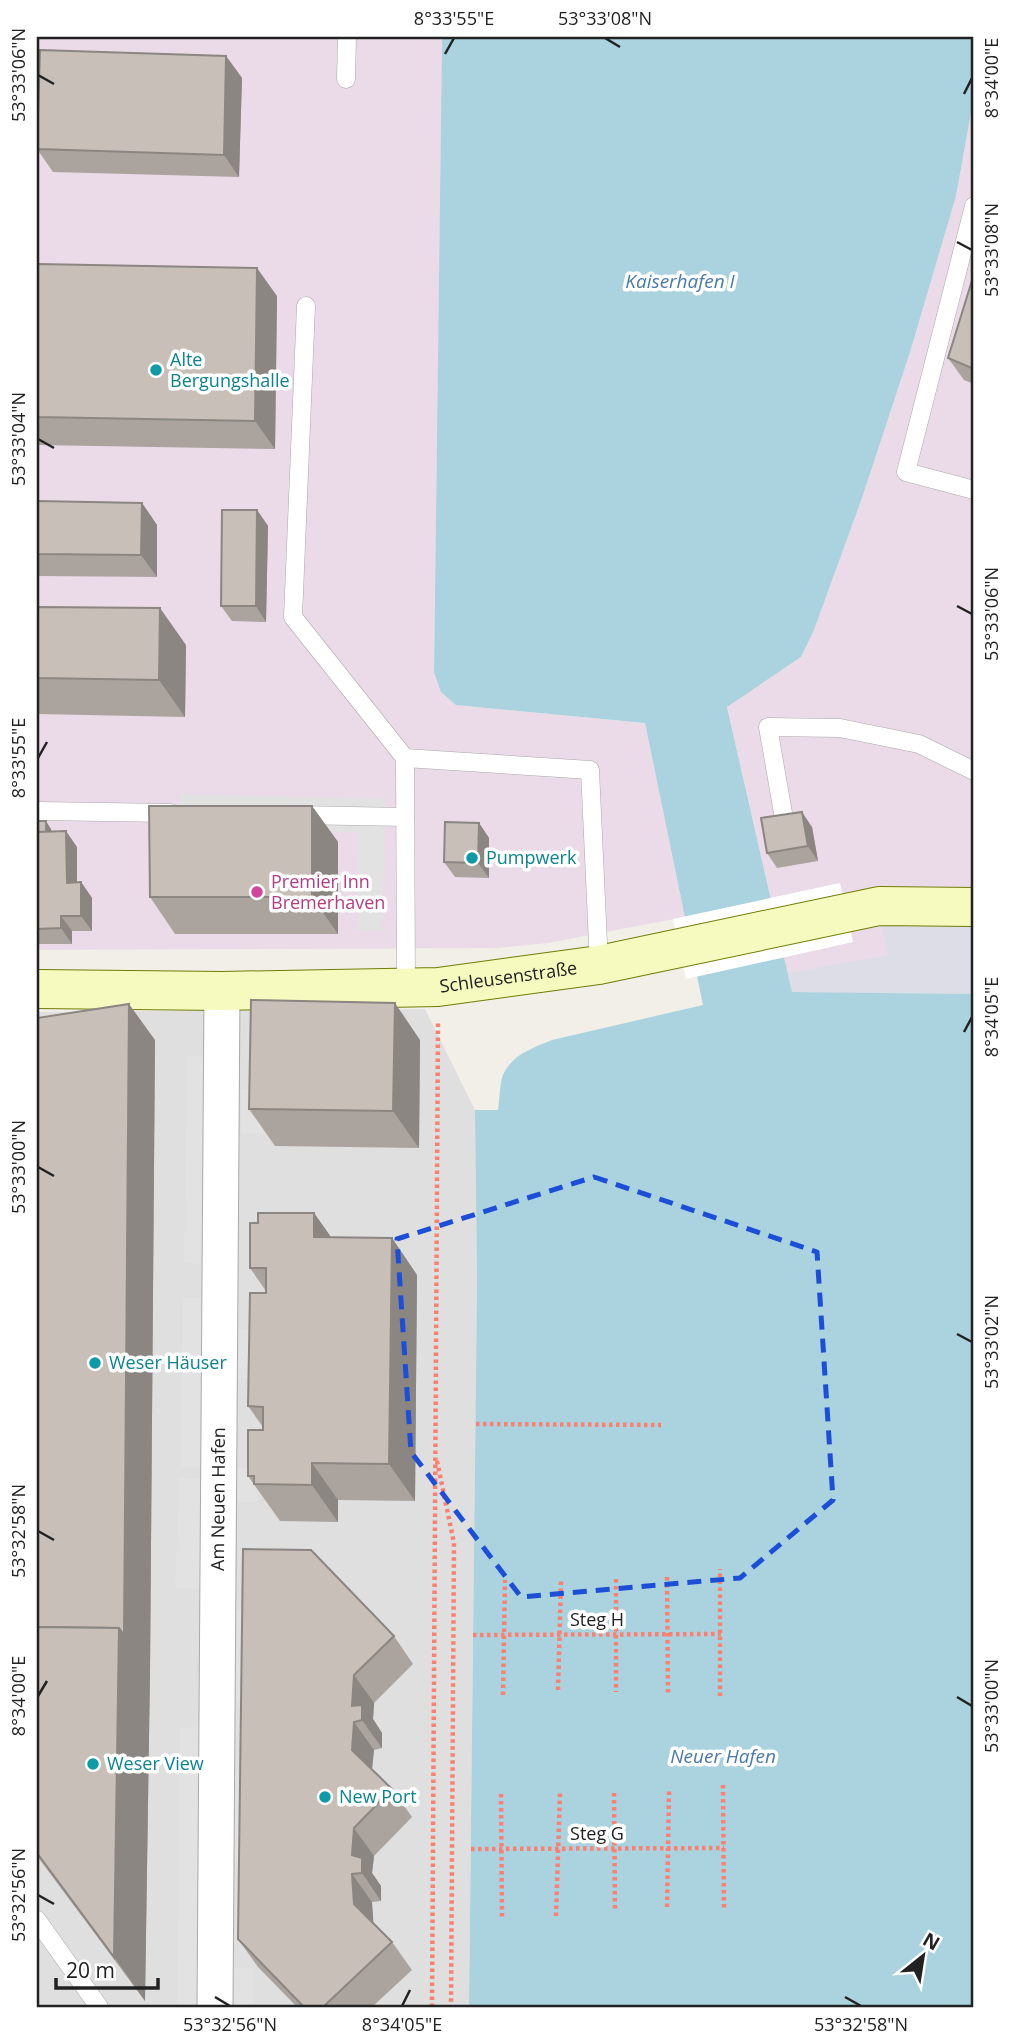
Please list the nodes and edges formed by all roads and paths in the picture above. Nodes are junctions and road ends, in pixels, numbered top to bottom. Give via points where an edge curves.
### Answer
1 (347, 37) edge
2 (346, 79) dead end
3 (974, 206) edge
4 (306, 306) dead end
5 (974, 490) edge
6 (405, 758) junction
7 (974, 771) edge
8 (37, 811) edge
9 (783, 813) edge
10 (191, 814) edge
11 (275, 815) edge
12 (405, 817) junction
13 (974, 907) edge
14 (599, 965) junction
15 (422, 987) junction
16 (37, 989) edge
17 (222, 991) junction
18 (475, 1424) dead end
19 (661, 1426) dead end
20 (434, 1451) junction
21 (720, 1569) dead end
22 (667, 1577) dead end
23 (616, 1579) dead end
24 (505, 1580) dead end
25 (561, 1581) dead end
26 (560, 1634) junction
27 (616, 1634) junction
28 (668, 1634) junction
29 (721, 1634) junction
30 (473, 1635) dead end
31 (504, 1635) junction
32 (558, 1690) dead end
33 (616, 1692) dead end
34 (503, 1695) dead end
35 (668, 1695) dead end
36 (720, 1696) dead end
37 (723, 1785) dead end
38 (670, 1791) dead end
39 (560, 1793) dead end
40 (614, 1793) dead end
41 (500, 1794) dead end
42 (615, 1848) junction
43 (668, 1848) junction
44 (724, 1848) junction
45 (471, 1849) dead end
46 (501, 1849) junction
47 (558, 1849) junction
48 (667, 1907) dead end
49 (615, 1910) dead end
50 (724, 1910) dead end
51 (556, 1916) dead end
52 (502, 1918) dead end
53 (37, 1920) edge
54 (99, 2007) edge
55 (215, 2007) edge
56 (432, 2007) edge
57 (451, 2007) edge

1 - 2 lane
3 - 5 lane via 906,472
4 - 6 lane via 293,617
6 - 12 lane
6 - 14 lane via 590,770
7 - 9 lane via 919,744 840,729 768,727
8 - 10 lane
11 - 12 lane
12 - 15 lane
13 - 14 street, Schleusenstraße via 879,906
14 - 15 street, Schleusenstraße
15 - 17 street, Schleusenstraße
15 - 20 path
16 - 17 street, Schleusenstraße
17 - 55 street, Am Neuen Hafen
18 - 19 path
20 - 56 path
20 - 57 path via 454,1543
21 - 29 path
22 - 28 path
23 - 27 path
24 - 31 path
25 - 26 path
26 - 27 path, Steg H
26 - 31 path, Steg H
26 - 32 path
27 - 28 path, Steg H
27 - 33 path
28 - 29 path, Steg H
28 - 35 path
29 - 36 path
30 - 31 path, Steg H
31 - 34 path
37 - 44 path
38 - 43 path
39 - 47 path
40 - 42 path
41 - 46 path
42 - 43 path, Steg G
42 - 47 path, Steg G
42 - 49 path
43 - 44 path, Steg G
43 - 48 path
44 - 50 path
45 - 46 path, Steg G
46 - 47 path, Steg G
46 - 52 path
47 - 51 path
53 - 54 lane

